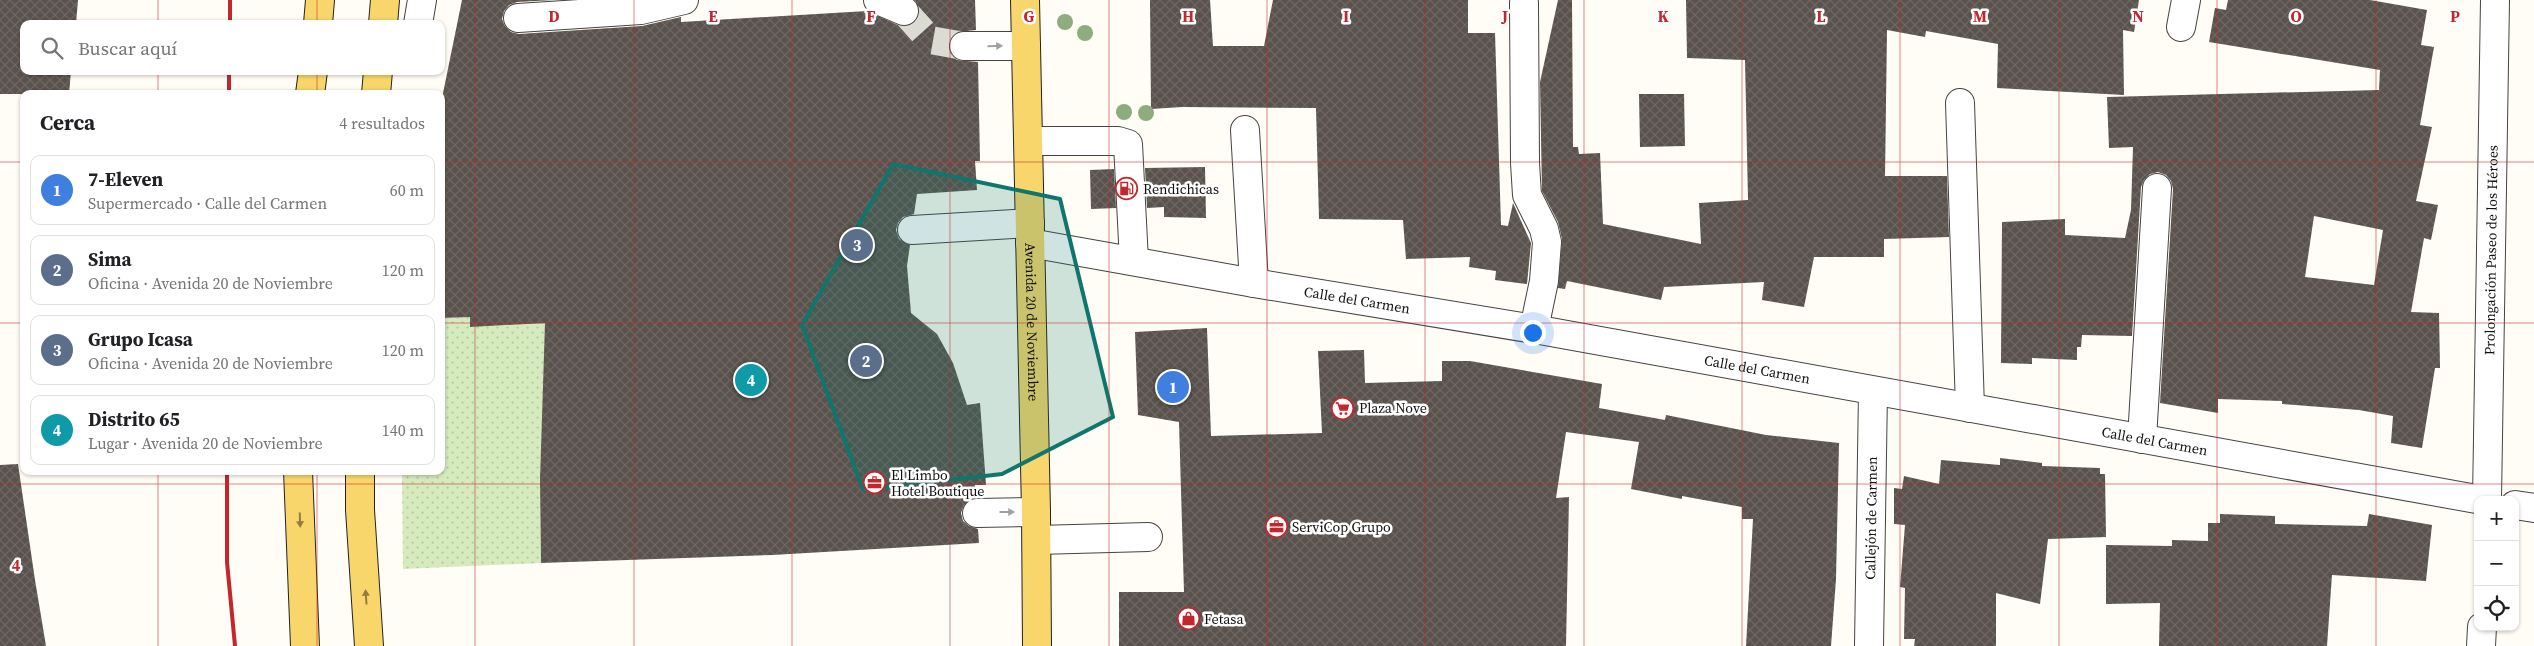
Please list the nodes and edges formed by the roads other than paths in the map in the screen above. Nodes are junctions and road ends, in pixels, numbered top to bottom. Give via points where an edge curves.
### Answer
1 (320, 0) edge
2 (385, 0) edge
3 (422, 0) edge
4 (684, 0) edge
5 (878, 0) edge
6 (1025, 0) edge
7 (2186, 0) edge
8 (2495, 0) edge
9 (1524, 3) dead end
10 (641, 5) edge
11 (904, 11) tunnel mouth
12 (518, 18) dead end
13 (318, 20) edge
14 (383, 20) edge
15 (419, 20) edge
16 (2181, 27) dead end
17 (964, 46) tunnel mouth
18 (1026, 46) junction
19 (312, 75) edge
20 (311, 90) edge
21 (1960, 103) dead end
22 (1245, 130) dead end
23 (1029, 142) junction
24 (2157, 188) dead end
25 (912, 230) dead end
26 (1030, 233) junction
27 (1134, 261) junction
28 (1254, 283) junction
29 (1534, 329) junction
30 (1873, 391) junction
31 (1970, 408) junction
32 (2142, 439) junction
33 (298, 475) edge
34 (360, 475) edge
35 (2487, 496) edge
36 (2474, 499) edge
37 (2519, 506) edge
38 (2534, 508) edge
39 (1036, 512) junction
40 (977, 513) dead end
41 (1148, 537) dead end
42 (1036, 540) junction
43 (2482, 631) edge
44 (305, 646) edge
45 (369, 646) edge
46 (1037, 646) edge
47 (1869, 646) edge
48 (2481, 646) edge

1 - 13 main road
2 - 14 main road
3 - 15 street
4 - 10 street
5 - 11 street
6 - 18 main road, Avenida 20 de Noviembre
7 - 16 street
8 - 35 street, Prolongación Paseo de los Héroes
9 - 29 street via 1527,195 1547,242 1544,281
10 - 12 street
17 -> 18 street
18 - 23 main road, Avenida 20 de Noviembre
19 - 20 main road
21 - 31 street
22 - 28 street
23 - 26 main road, Avenida 20 de Noviembre
23 - 27 street via 1118,141 1128,144
24 - 32 street
25 - 26 street, Calle del Carmen
26 - 27 street, Calle del Carmen
26 - 39 main road, Avenida 20 de Noviembre
27 - 28 street, Calle del Carmen
28 - 29 street, Calle del Carmen
29 - 30 street, Calle del Carmen
30 - 31 street, Calle del Carmen
30 - 47 street, Callejón de Carmen
31 - 32 street, Calle del Carmen
32 - 36 street, Calle del Carmen
33 -> 44 main road
45 -> 34 main road
37 - 38 street
40 -> 39 street
39 - 42 main road, Avenida 20 de Noviembre
41 - 42 street
42 - 46 main road, Avenida 20 de Noviembre
43 - 48 street

